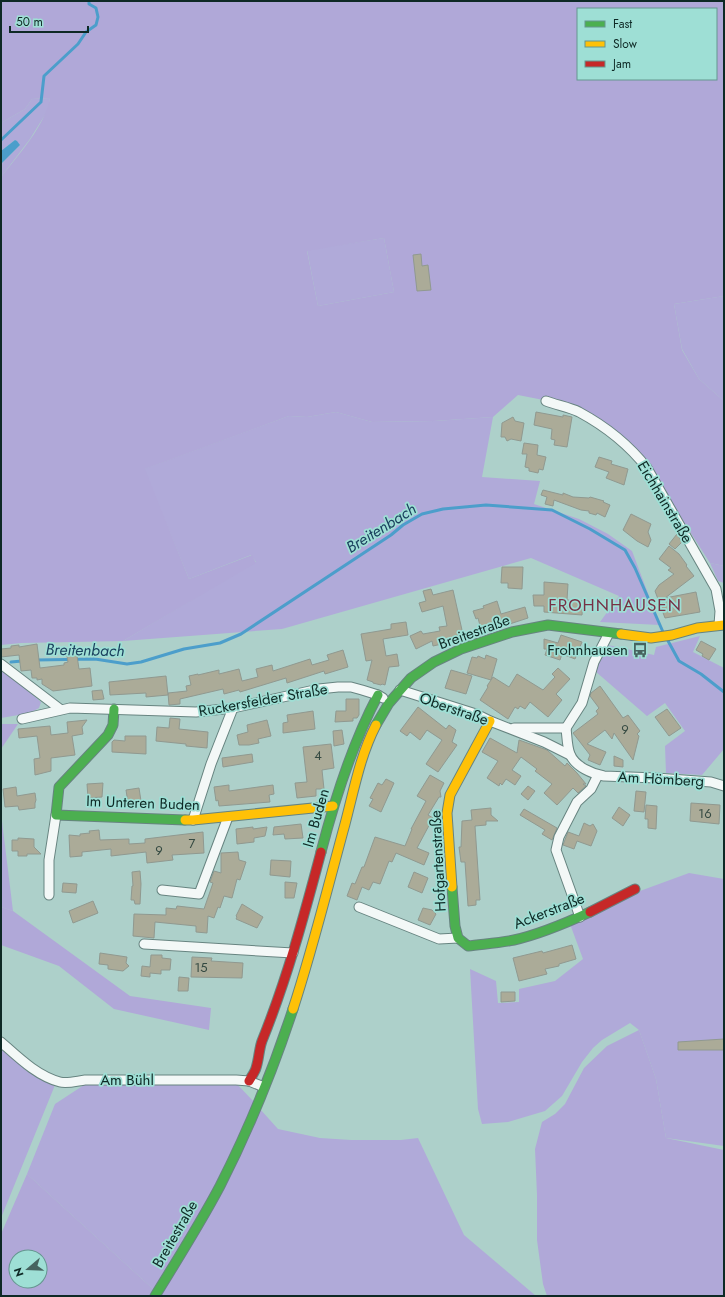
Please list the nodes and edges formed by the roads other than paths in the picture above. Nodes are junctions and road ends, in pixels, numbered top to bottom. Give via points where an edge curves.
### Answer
1 (546, 401) dead end
2 (722, 625) edge
3 (609, 633) junction
4 (1, 664) edge
5 (400, 690) junction
6 (378, 695) junction
7 (389, 703) junction
8 (233, 708) junction
9 (60, 709) junction
10 (114, 709) junction
11 (22, 719) dead end
12 (490, 721) junction
13 (509, 728) junction
14 (566, 728) junction
15 (570, 755) junction
16 (598, 775) junction
17 (724, 786) edge
18 (332, 806) junction
19 (56, 815) junction
20 (228, 817) junction
21 (193, 820) junction
22 (635, 889) dead end
23 (162, 890) dead end
24 (49, 895) dead end
25 (359, 907) dead end
26 (580, 917) junction
27 (458, 938) junction
28 (144, 944) dead end
29 (293, 953) junction
30 (1, 1042) edge
31 (249, 1081) junction
32 (264, 1087) junction
33 (155, 1296) edge

1 - 2 street, Eichhainstraße via 577,411 635,452 647,468 716,589
2 - 3 street, Breitestraße via 651,638
3 - 5 street, Breitestraße via 548,625 516,631 443,656 427,665
3 - 14 street via 594,662 582,703
4 - 9 street
5 - 7 street, Breitestraße
5 - 12 street, Oberstraße via 476,714
6 - 7 street, Ruckersfelder Straße
6 - 8 street, Ruckersfelder Straße via 351,687 338,687
6 - 18 street, Im Buden via 364,722
7 - 32 street, Breitestraße via 375,726 359,770 291,1019
8 - 10 street, Ruckersfelder Straße via 196,712
8 - 21 street
9 - 10 street, Ruckersfelder Straße
9 - 11 street, Ruckersfelder Straße
10 - 19 street via 113,724 108,735 59,787
12 - 13 street, Oberstraße
12 - 27 street, Hofgartenstraße via 450,795 447,813
13 - 14 street, Oberstraße
13 - 15 street, Oberstraße
14 - 15 street
15 - 16 street, Am Hömberg via 580,765
16 - 17 street, Am Hömberg via 711,782
16 - 26 street, Am Hömberg via 591,789 577,802 559,837 556,850
18 - 20 street, Im Unteren Buden
18 - 29 street, Im Buden
19 - 21 street, Im Unteren Buden
19 - 24 street via 49,860
20 - 21 street, Im Unteren Buden
20 - 23 street via 199,894
22 - 26 street, Ackerstraße
25 - 27 street, Hofgartenstraße via 439,939
26 - 27 street, Ackerstraße via 514,940 468,946
28 - 29 street
29 - 31 street, Im Buden via 261,1043 256,1068
30 - 31 street, Am Bühl via 29,1066 61,1083 84,1080
31 - 32 street, Am Bühl
32 - 33 street, Breitestraße via 219,1186

